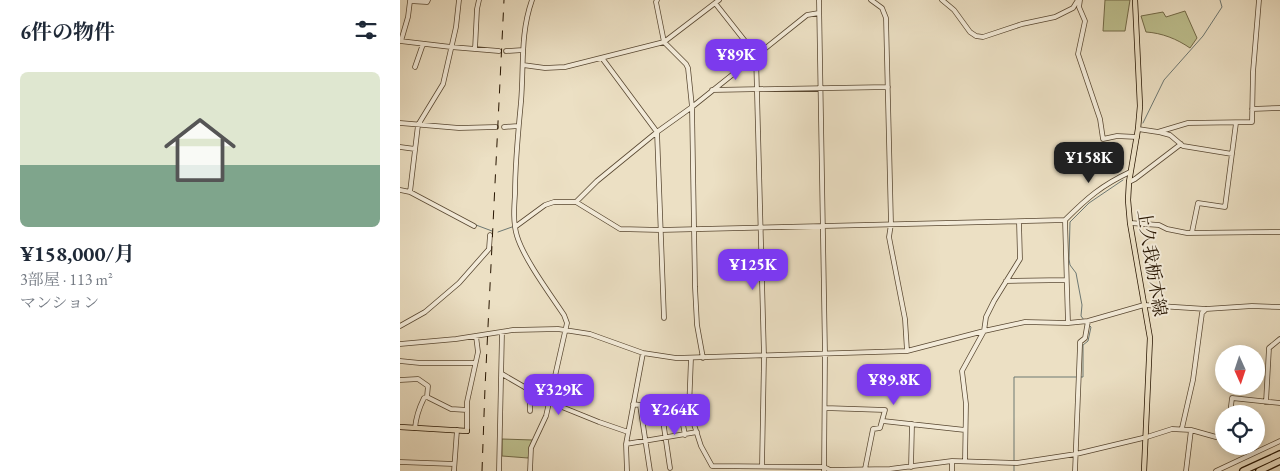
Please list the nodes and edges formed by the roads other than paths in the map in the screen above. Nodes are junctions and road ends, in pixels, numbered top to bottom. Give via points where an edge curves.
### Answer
1 (428, 0) edge
2 (459, 0) edge
3 (480, 0) edge
4 (532, 0) edge
5 (657, 0) edge
6 (719, 0) edge
7 (819, 0) edge
8 (871, 0) edge
9 (942, 0) edge
10 (1079, 0) edge
11 (1135, 0) edge
12 (1258, 0) edge
13 (715, 4) junction
14 (819, 13) junction
15 (400, 41) edge
16 (664, 42) junction
17 (424, 44) junction
18 (451, 47) junction
19 (475, 49) junction
20 (523, 50) junction
21 (499, 51) dead end
22 (506, 51) dead end
23 (756, 55) junction
24 (602, 58) junction
25 (523, 65) junction
26 (415, 67) dead end
27 (888, 87) junction
28 (820, 88) junction
29 (712, 90) junction
30 (758, 90) junction
31 (692, 107) junction
32 (1280, 108) edge
33 (1252, 109) junction
34 (400, 123) edge
35 (1236, 123) junction
36 (418, 125) junction
37 (504, 126) dead end
38 (518, 126) junction
39 (496, 127) dead end
40 (1138, 129) junction
41 (657, 132) junction
42 (1158, 132) junction
43 (1137, 138) junction
44 (1181, 144) junction
45 (400, 147) edge
46 (415, 149) junction
47 (1232, 154) junction
48 (1130, 172) junction
49 (1129, 182) junction
50 (400, 190) edge
51 (410, 192) junction
52 (576, 202) junction
53 (1066, 220) junction
54 (1019, 222) junction
55 (1130, 223) junction
56 (891, 224) junction
57 (474, 226) dead end
58 (760, 226) junction
59 (823, 226) junction
60 (515, 227) junction
61 (693, 229) junction
62 (660, 230) junction
63 (1192, 232) junction
64 (1280, 232) edge
65 (490, 235) dead end
66 (1066, 280) junction
67 (1006, 281) junction
68 (1144, 305) junction
69 (1280, 307) edge
70 (1206, 309) junction
71 (664, 318) dead end
72 (1088, 322) junction
73 (1068, 323) junction
74 (400, 326) edge
75 (566, 330) junction
76 (984, 331) junction
77 (502, 332) junction
78 (476, 336) junction
79 (1280, 339) edge
80 (400, 344) edge
81 (907, 351) junction
82 (643, 353) junction
83 (826, 354) junction
84 (764, 356) junction
85 (691, 358) junction
86 (703, 358) junction
87 (400, 361) edge
88 (475, 363) junction
89 (502, 374) junction
90 (400, 380) edge
91 (532, 392) junction
92 (427, 398) junction
93 (548, 402) junction
94 (1266, 402) junction
95 (1280, 403) edge
96 (633, 404) junction
97 (1231, 405) edge
98 (682, 406) dead end
99 (661, 408) dead end
100 (825, 408) junction
101 (467, 410) junction
102 (530, 410) dead end
103 (883, 421) junction
104 (912, 424) junction
105 (400, 427) edge
106 (415, 428) junction
107 (1182, 428) junction
108 (457, 430) junction
109 (965, 430) junction
110 (1191, 430) junction
111 (467, 431) joint
112 (628, 432) junction
113 (697, 432) junction
114 (684, 435) junction
115 (1215, 437) edge
116 (666, 438) junction
117 (1146, 438) junction
118 (645, 441) junction
119 (1280, 441) edge
120 (626, 444) junction
121 (1076, 454) junction
122 (1280, 454) edge
123 (952, 461) junction
124 (965, 461) junction
125 (1280, 461) edge
126 (400, 462) edge
127 (454, 464) junction
128 (762, 466) junction
129 (670, 468) dead end
130 (907, 468) edge
131 (824, 469) edge
132 (865, 469) junction
133 (889, 470) edge
134 (454, 471) edge
135 (499, 471) edge
136 (530, 471) edge
137 (627, 471) edge
138 (650, 471) edge
139 (952, 471) edge
140 (1075, 471) edge
141 (1144, 471) edge
142 (1186, 471) edge
143 (1216, 471) edge
144 (1243, 471) edge
145 (1259, 471) edge

1 - 15 street via 410,1
2 - 18 street
3 - 19 street
4 - 20 street via 526,18
5 - 16 street
6 - 13 street
7 - 14 street
8 - 27 street via 885,12
9 - 10 street via 970,32 983,37 1055,17 1073,8
10 - 43 street via 1084,21 1078,54 1104,139 1117,136
11 - 40 main road, 上久我栃木線 via 1140,93
12 - 33 street
13 - 16 street
13 - 23 street
14 - 23 street via 807,15
14 - 28 street
15 - 17 street
16 - 24 street
16 - 31 street via 688,68
17 - 18 street
17 - 26 street
18 - 19 street
18 - 36 street via 440,91
19 - 21 street
20 - 22 street
20 - 25 street
23 - 29 street
23 - 30 street
24 - 25 street via 545,68
24 - 41 street
25 - 38 street
27 - 28 street
27 - 56 street
28 - 30 street
28 - 59 street
29 - 30 street
29 - 31 street
30 - 58 street
31 - 41 street
31 - 61 street
32 - 33 street
33 - 35 street via 1252,122
34 - 36 street
35 - 42 street via 1188,123
35 - 47 street
36 - 39 street
36 - 46 street
37 - 38 street
38 - 60 street
40 - 42 street
40 - 43 main road, 上久我栃木線
41 - 52 street
41 - 62 street
42 - 44 street
43 - 48 main road, 上久我栃木線
44 - 47 street
44 - 49 street
45 - 46 street
46 - 51 street
47 - 63 street via 1225,207 1198,203
48 - 49 main road, 上久我栃木線
48 - 53 street via 1097,190
49 - 55 main road, 上久我栃木線
50 - 51 street
51 - 57 street
52 - 60 street via 545,205
52 - 62 street via 620,228
53 - 54 street
53 - 66 street
54 - 56 street
54 - 67 street via 1020,259
55 - 63 street
55 - 68 main road, 上久我栃木線
56 - 59 street
56 - 81 street via 889,236 903,306
58 - 59 street
58 - 61 street
58 - 84 street
59 - 83 street
60 - 75 street via 522,249 564,315
61 - 62 street
61 - 86 street via 697,325
62 - 71 street
63 - 64 street
65 - 74 street via 489,247 460,283 425,312
66 - 67 street
66 - 73 street
67 - 76 street via 986,317
68 - 70 street
68 - 72 street
68 - 117 main road, 上久我栃木線 via 1150,338
69 - 70 street
70 - 107 street via 1202,313 1193,380
72 - 73 street
72 - 121 street via 1085,338 1080,342
73 - 76 street via 1025,322
75 - 77 street
75 - 82 street via 590,334
75 - 93 street
76 - 81 street
76 - 109 street via 962,371
77 - 78 street
77 - 89 street
78 - 80 street
78 - 88 street via 478,352
79 - 94 street via 1270,348
81 - 83 street
82 - 85 street via 664,358
82 - 96 street
83 - 84 street
83 - 100 street
84 - 86 street
84 - 128 street
85 - 86 street
85 - 113 street via 689,406
87 - 88 street
88 - 101 street
89 - 91 street
89 - 135 street
90 - 92 street via 418,380 428,386
91 - 93 street
91 - 102 street
92 - 101 street via 451,409
92 - 106 street via 422,401
93 - 112 street
93 - 136 street via 546,416 531,448
94 - 95 street
94 - 97 street via 1232,398
96 - 112 street
96 - 118 street via 640,405
98 - 114 street
99 - 116 street
100 - 103 street via 885,410
100 - 131 street
101 - 111 street
103 - 104 street
103 - 132 street via 880,428 873,430
104 - 109 street
104 - 130 street
105 - 106 main road
106 - 108 main road
107 - 110 street
107 - 117 street
108 - 111 main road
108 - 127 street
109 - 124 street
110 - 115 street
110 - 142 street
112 - 120 street
113 - 114 street
113 - 128 street via 712,466
114 - 116 street
116 - 118 street
116 - 129 street
117 - 121 street
117 - 141 main road, 上久我栃木線
118 - 120 street
118 - 138 street
119 - 143 street
120 - 137 street
121 - 124 street via 1017,463
121 - 140 street
122 - 144 highway
123 - 124 street
123 - 130 street
123 - 139 street
125 - 145 highway
126 - 127 street
127 - 134 street
128 - 131 street
130 - 133 street
131 - 132 street
132 - 133 street

